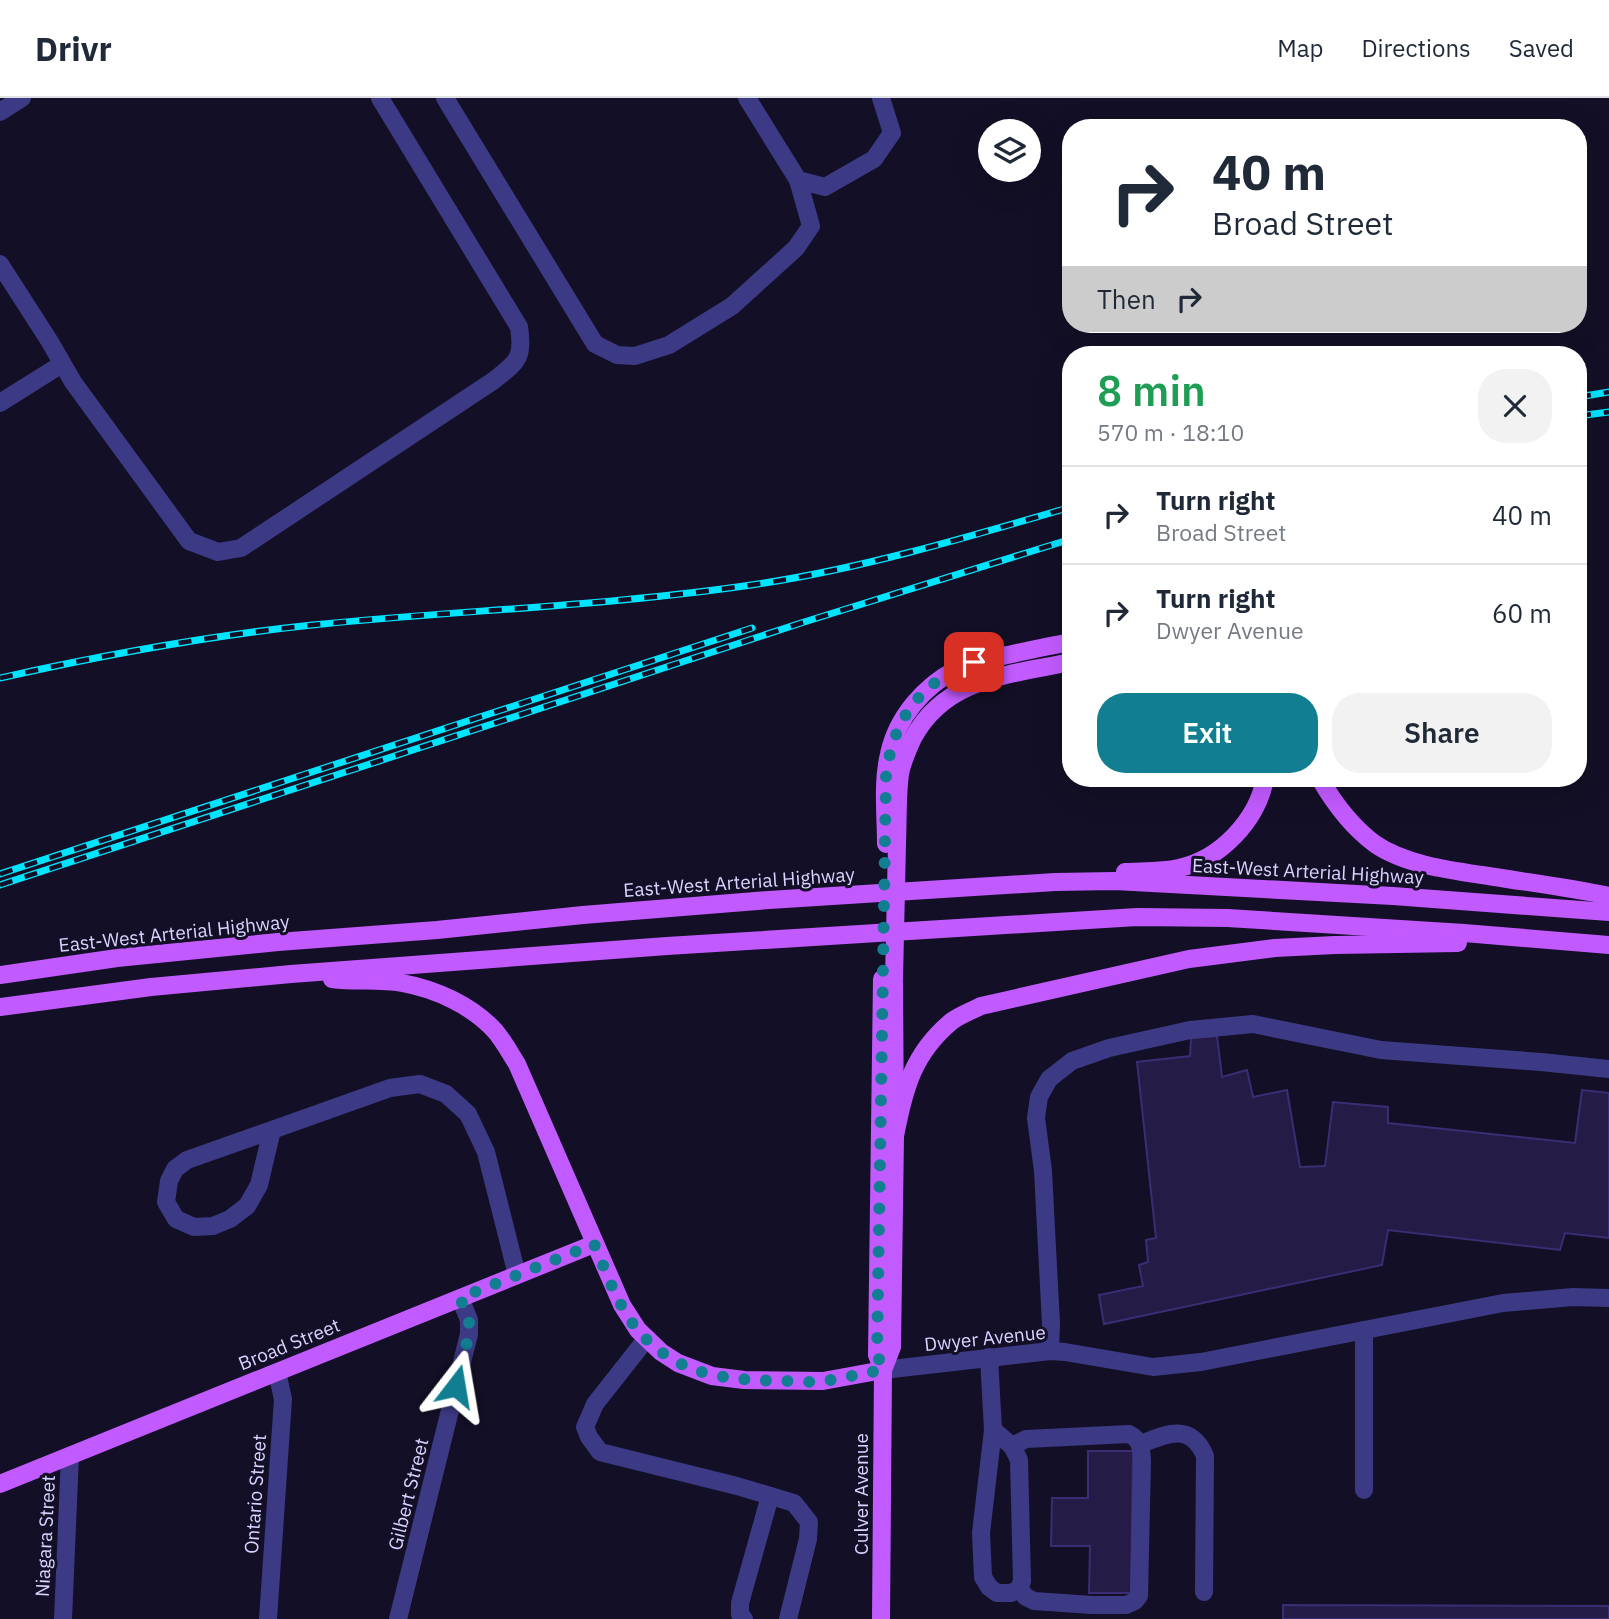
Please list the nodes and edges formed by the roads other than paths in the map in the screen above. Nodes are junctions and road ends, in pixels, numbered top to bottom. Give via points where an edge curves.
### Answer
1 (22, 98) edge
2 (380, 98) edge
3 (444, 98) edge
4 (747, 98) edge
5 (881, 98) edge
6 (0, 112) edge
7 (798, 180) junction
8 (0, 264) edge
9 (62, 364) junction
10 (0, 403) edge
11 (1062, 644) edge
12 (1062, 664) edge
13 (1262, 787) edge
14 (1325, 787) edge
15 (892, 844) junction
16 (1055, 882) junction
17 (1609, 896) edge
18 (1609, 912) edge
19 (1563, 942) junction
20 (1609, 945) edge
21 (291, 974) junction
22 (0, 975) edge
23 (888, 979) junction
24 (0, 1007) edge
25 (1609, 1069) edge
26 (272, 1129) junction
27 (895, 1136) junction
28 (594, 1244) junction
29 (517, 1275) junction
30 (460, 1298) junction
31 (1609, 1298) edge
32 (1364, 1330) junction
33 (646, 1338) junction
34 (1051, 1351) junction
35 (989, 1357) junction
36 (883, 1370) junction
37 (277, 1372) junction
38 (993, 1430) junction
39 (1141, 1444) junction
40 (1012, 1446) junction
41 (70, 1456) junction
42 (0, 1484) edge
43 (1364, 1490) dead end
44 (770, 1496) junction
45 (1019, 1589) junction
46 (1204, 1592) dead end
47 (63, 1619) edge
48 (268, 1619) edge
49 (398, 1619) edge
50 (744, 1619) edge
51 (788, 1619) edge
52 (881, 1619) edge

1 - 6 street
2 - 9 street via 519,327 522,347 514,364 241,548 218,552 189,541
3 - 7 street via 595,344 617,355 635,356 669,345 732,306 796,248 811,226
4 - 7 street
5 - 7 street via 892,133 874,159 825,187
8 - 9 street
9 - 10 street
11 - 15 main road via 957,668 911,706 889,753 886,776
12 - 15 main road via 968,686 922,723 901,771
13 - 16 main road via 1241,828 1216,853 1198,862 1178,869
14 - 17 main road via 1355,826 1376,845 1400,857 1444,869
15 - 23 main road, bridge
16 - 18 main road, East-West Arterial Highway via 1143,882
16 - 22 main road, East-West Arterial Highway via 583,915 117,958
19 - 20 main road
19 - 21 main road via 1228,918 1137,917
19 - 27 main road via 1275,948 1189,959 981,1006 954,1020 929,1043 912,1071
21 - 24 main road
21 - 28 main road, Dwyer Avenue via 401,983 438,992 476,1014 495,1031 517,1064
23 - 27 main road
23 - 36 main road via 877,1354
25 - 34 street via 1381,1050 1253,1024 1191,1030 1072,1061 1049,1079 1039,1097 1036,1118 1043,1171
26 - 26 street via 187,1160 175,1169 166,1202 176,1219 194,1227 213,1226 247,1206 259,1185
26 - 29 street via 390,1088 420,1083 446,1094 468,1114 486,1152
27 - 36 main road via 892,1346
28 - 29 main road, Broad Street
28 - 33 main road, Dwyer Avenue via 622,1306
29 - 30 main road, Broad Street
30 - 37 main road, Broad Street
30 - 49 street, Gilbert Street via 469,1334
31 - 32 street, Dwyer Avenue via 1503,1303
32 - 34 street, Dwyer Avenue via 1153,1367
32 - 43 street
33 - 36 main road, Dwyer Avenue via 677,1363 723,1378 823,1381
33 - 44 street via 595,1404 585,1427 600,1452
34 - 35 street, Dwyer Avenue
35 - 36 street, Dwyer Avenue
35 - 38 street
36 - 52 main road, Culver Avenue
37 - 41 main road, Broad Street
37 - 48 street, Ontario Street via 283,1399
38 - 40 street
38 - 45 street via 981,1533 983,1577 997,1593
39 - 40 street via 1129,1434 1026,1439
39 - 45 street via 1139,1596 1135,1601 1126,1605 1034,1601
39 - 46 street via 1169,1434 1188,1435 1205,1456
40 - 45 street via 1019,1460
41 - 42 main road, Broad Street
41 - 47 street, Niagara Street
44 - 50 street via 740,1603
44 - 51 street via 794,1503 809,1522

